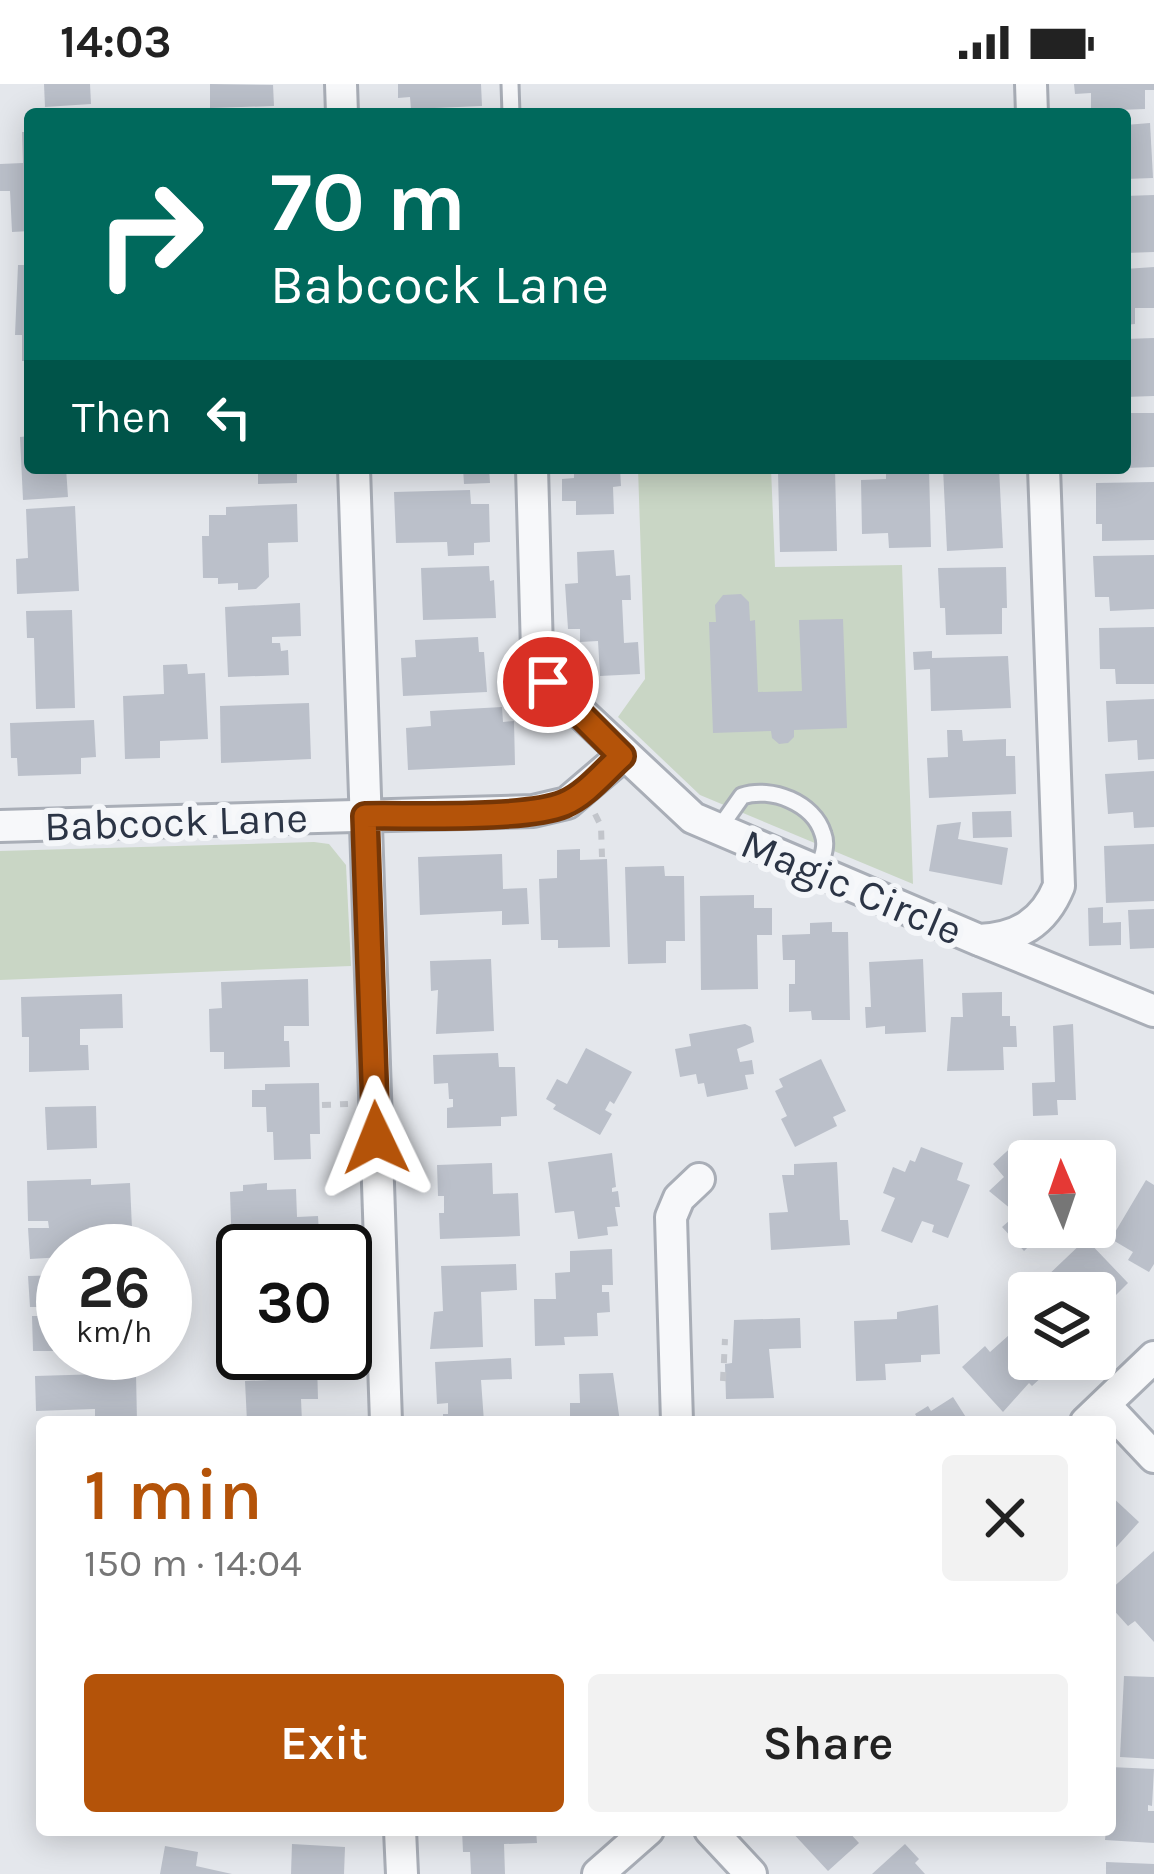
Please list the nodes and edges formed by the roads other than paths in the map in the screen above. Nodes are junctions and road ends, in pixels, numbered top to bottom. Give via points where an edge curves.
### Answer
1 (354, 474) edge
2 (532, 474) edge
3 (1044, 474) edge
4 (622, 756) junction
5 (365, 816) junction
6 (0, 826) edge
7 (718, 830) junction
8 (817, 872) junction
9 (979, 940) junction
10 (1154, 1011) edge
11 (699, 1179) dead end
12 (1154, 1357) edge
13 (1095, 1413) edge
14 (386, 1416) edge
15 (676, 1416) edge
16 (1116, 1429) edge
17 (1154, 1457) edge
18 (400, 1836) edge
19 (641, 1836) edge
20 (716, 1836) edge
21 (402, 1874) edge
22 (598, 1874) edge
23 (752, 1874) edge

1 - 5 street
2 - 4 street, Magic Circle via 537,651 548,682
3 - 9 street, Magic Circle via 1059,886 1026,930
4 - 5 street, Babcock Lane via 568,803 545,809
4 - 7 street, Magic Circle via 677,807
5 - 6 street, Babcock Lane
5 - 14 street
7 - 8 street, Magic Circle
7 - 8 lane via 742,796 778,795 801,807 824,835
8 - 9 street, Magic Circle
9 - 10 street
11 - 15 street via 671,1217
12 - 13 street
16 - 17 street
18 - 21 street
19 - 22 street
20 - 23 street

